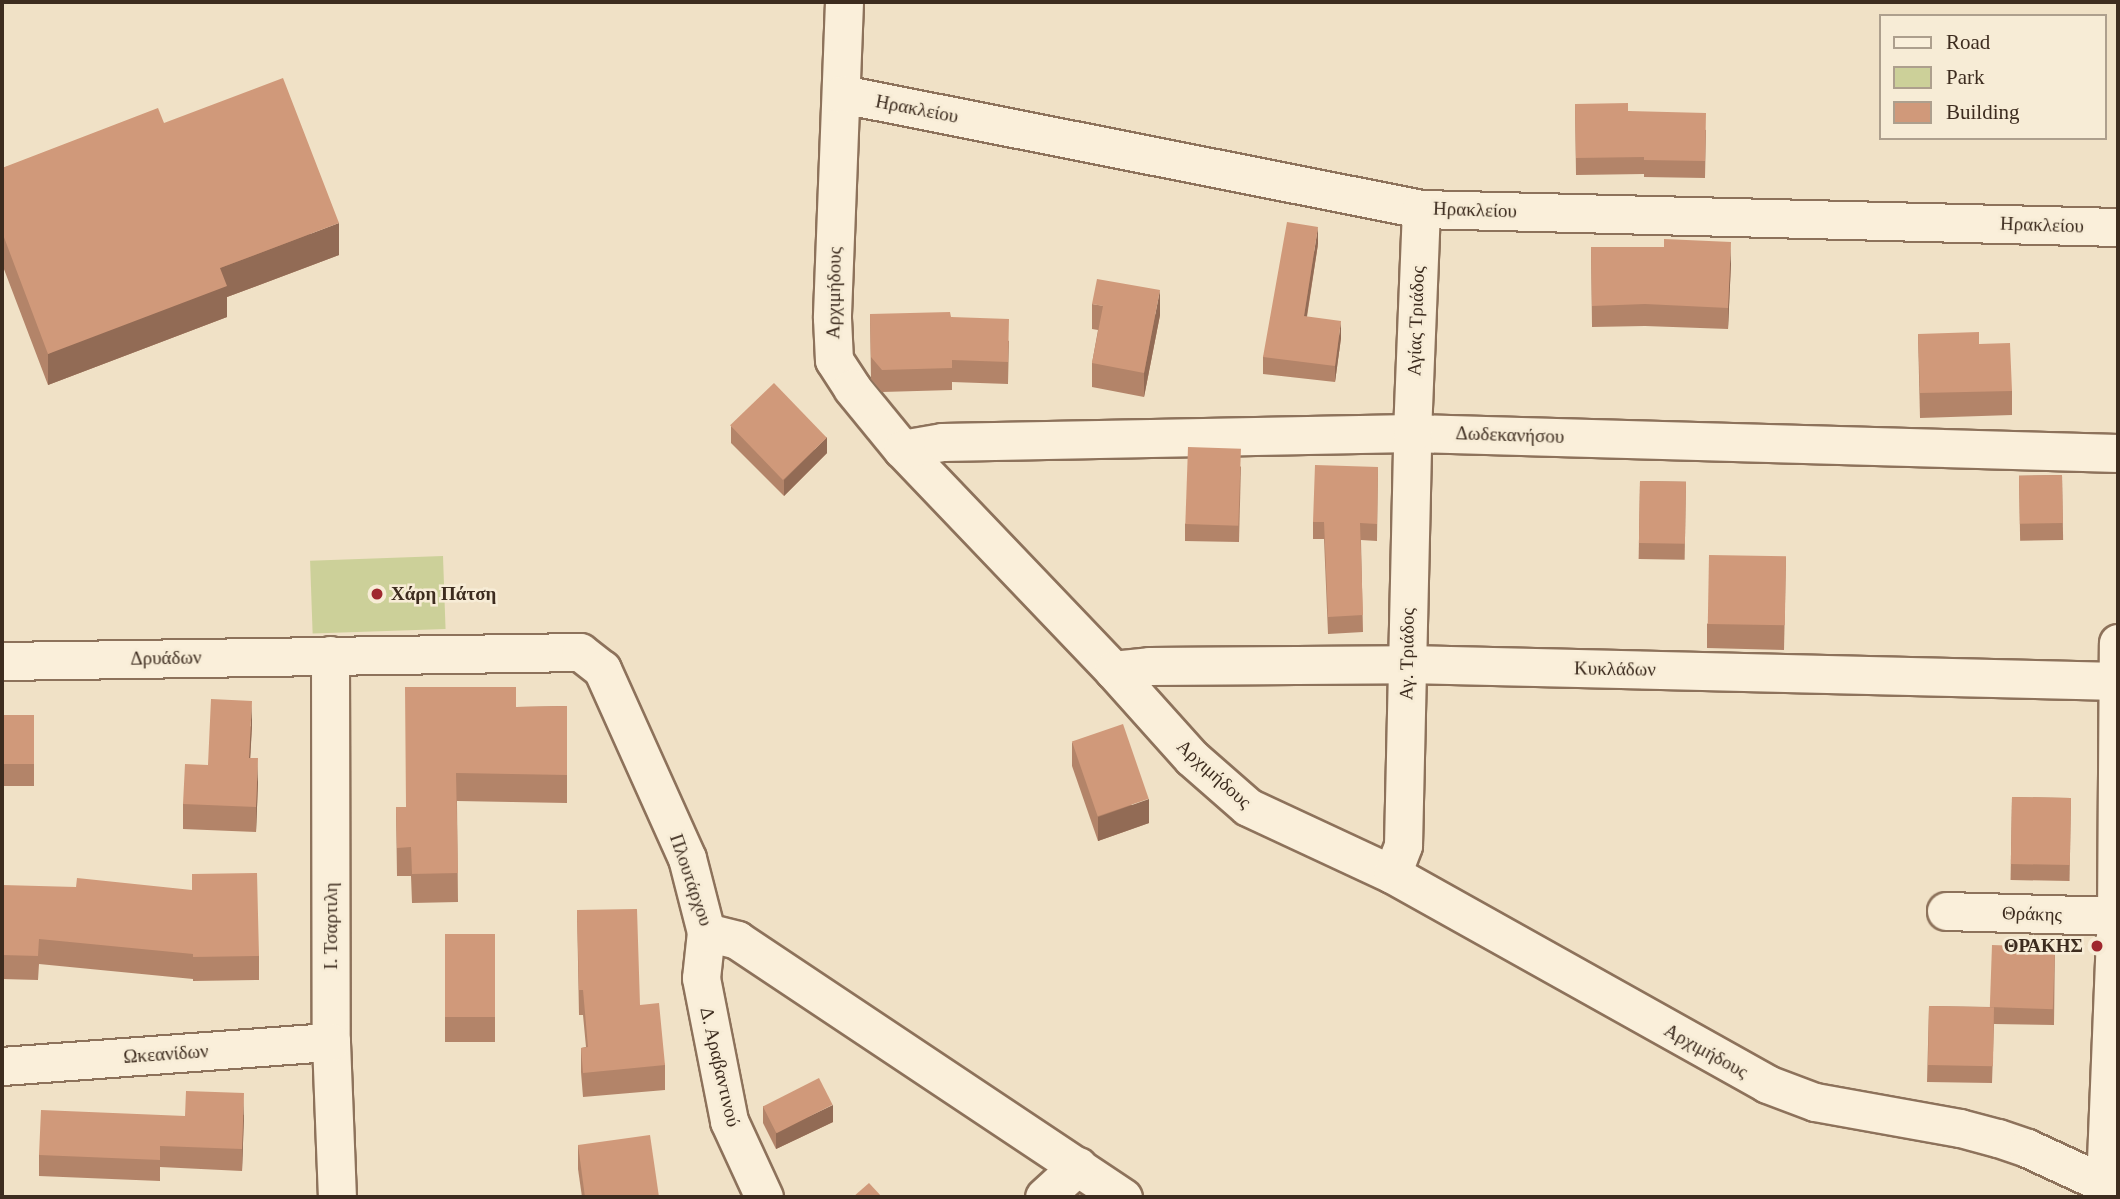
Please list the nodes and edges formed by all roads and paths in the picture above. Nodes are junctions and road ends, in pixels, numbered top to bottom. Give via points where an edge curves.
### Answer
1 (844, 2) edge
2 (842, 94) junction
3 (1421, 209) junction
4 (2118, 227) edge
5 (1412, 432) junction
6 (902, 449) junction
7 (2118, 453) edge
8 (2118, 643) edge
9 (330, 655) junction
10 (2, 661) edge
11 (1407, 664) junction
12 (1112, 670) junction
13 (2117, 681) edge
14 (1392, 874) junction
15 (1946, 911) dead end
16 (2117, 916) edge
17 (706, 932) junction
18 (331, 1042) junction
19 (2, 1066) edge
20 (1078, 1166) junction
21 (2111, 1187) edge
22 (337, 1197) edge
23 (764, 1197) edge
24 (1044, 1197) edge
25 (1123, 1197) edge

1 - 2 street, Αρχιμήδους
2 - 3 street, Ηρακλείου
2 - 6 street, Αρχιμήδους via 834,360
3 - 4 street, Ηρακλείου
3 - 5 street, Αγίας Τριάδος
5 - 6 street, Δωδεκανήσου via 942,442
5 - 7 street, Δωδεκανήσου
5 - 11 street, Αγ. Τριάδος
6 - 12 street, Αρχιμήδους
8 - 13 street
9 - 10 street, Δρυάδων
9 - 17 street, Πλουτάρχου via 580,652 602,669 608,682 687,858
9 - 18 street, Ι. Τσαρτιλη
11 - 12 street, Κυκλάδων
11 - 13 street, Κυκλάδων
11 - 14 street, Αγ. Τριάδος via 1403,845
12 - 14 street, Αρχιμήδους via 1192,758 1248,807
13 - 16 street
14 - 21 street, Αρχιμήδους via 1791,1096 1998,1138
15 - 16 street, Θράκης
16 - 21 street
17 - 20 street, Πλουτάρχου via 737,940
17 - 23 street, Δ. Αραβαντινού via 701,978 729,1121
18 - 19 street, Ωκεανίδων
18 - 22 street, Ι. Τσαρτιλη
20 - 24 street
20 - 25 street, Πλουτάρχου

